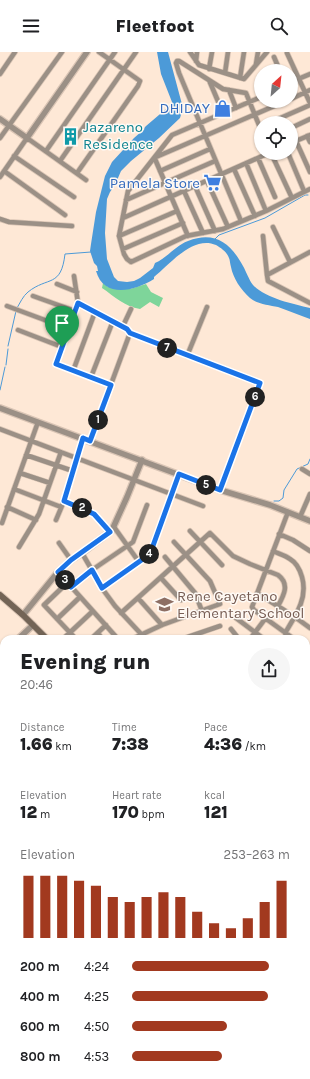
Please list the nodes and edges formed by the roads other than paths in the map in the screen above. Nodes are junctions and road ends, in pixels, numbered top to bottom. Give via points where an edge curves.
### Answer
1 (15, 52) edge
2 (62, 52) edge
3 (87, 52) edge
4 (99, 52) edge
5 (115, 52) edge
6 (136, 52) edge
7 (190, 52) edge
8 (197, 52) edge
9 (212, 52) edge
10 (228, 52) edge
11 (244, 52) edge
12 (258, 52) edge
13 (267, 52) edge
14 (287, 52) edge
15 (274, 57) dead end
16 (110, 60) junction
17 (196, 61) junction
18 (256, 64) edge
19 (257, 64) edge
20 (277, 64) edge
21 (254, 68) edge
22 (124, 69) junction
23 (209, 69) junction
24 (225, 73) junction
25 (0, 74) edge
26 (310, 74) edge
27 (240, 78) junction
28 (299, 79) junction
29 (209, 80) junction
30 (229, 90) junction
31 (308, 92) edge
32 (298, 96) edge
33 (254, 100) edge
34 (249, 102) junction
35 (310, 104) edge
36 (236, 108) junction
37 (269, 108) edge
38 (223, 113) junction
39 (254, 114) junction
40 (284, 116) edge
41 (0, 119) edge
42 (310, 119) edge
43 (200, 123) junction
44 (298, 125) edge
45 (9, 126) junction
46 (205, 135) junction
47 (309, 135) edge
48 (0, 138) edge
49 (27, 138) junction
50 (298, 140) edge
51 (310, 142) edge
52 (298, 145) edge
53 (210, 149) junction
54 (46, 152) junction
55 (14, 156) junction
56 (155, 158) junction
57 (254, 160) edge
58 (259, 160) edge
59 (273, 160) edge
60 (292, 160) edge
61 (60, 161) junction
62 (215, 161) junction
63 (246, 163) junction
64 (234, 169) junction
65 (4, 171) junction
66 (160, 171) junction
67 (310, 172) edge
68 (77, 173) junction
69 (221, 174) junction
70 (0, 177) edge
71 (86, 180) dead end
72 (207, 181) junction
73 (165, 183) junction
74 (195, 186) junction
75 (184, 191) junction
76 (308, 191) edge
77 (74, 196) dead end
78 (171, 197) junction
79 (275, 197) dead end
80 (292, 198) junction
81 (126, 200) junction
82 (177, 211) junction
83 (266, 211) junction
84 (65, 215) dead end
85 (255, 216) junction
86 (123, 218) junction
87 (0, 219) edge
88 (241, 222) junction
89 (183, 223) junction
90 (72, 226) dead end
91 (228, 227) junction
92 (272, 227) dead end
93 (215, 231) junction
94 (203, 233) junction
95 (119, 236) junction
96 (188, 236) junction
97 (263, 236) dead end
98 (123, 249) junction
99 (310, 253) edge
100 (290, 262) junction
101 (267, 275) junction
102 (74, 276) dead end
103 (56, 284) dead end
104 (77, 292) junction
105 (33, 296) dead end
106 (78, 303) junction
107 (310, 303) edge
108 (7, 306) dead end
109 (207, 307) dead end
110 (131, 309) dead end
111 (75, 311) junction
112 (95, 312) junction
113 (113, 321) junction
114 (122, 326) junction
115 (69, 329) junction
116 (18, 330) dead end
117 (130, 333) junction
118 (62, 347) junction
119 (187, 356) junction
120 (73, 371) junction
121 (91, 377) junction
122 (111, 385) junction
123 (0, 408) edge
124 (38, 422) junction
125 (0, 429) edge
126 (83, 438) junction
127 (31, 441) junction
128 (90, 441) junction
129 (61, 452) junction
130 (26, 455) junction
131 (78, 459) junction
132 (142, 460) junction
133 (56, 466) junction
134 (302, 469) dead end
135 (73, 471) junction
136 (20, 473) junction
137 (179, 474) junction
138 (310, 474) edge
139 (134, 480) junction
140 (50, 483) junction
141 (14, 489) junction
142 (220, 490) junction
143 (172, 495) junction
144 (310, 495) edge
145 (44, 501) junction
146 (64, 501) junction
147 (147, 505) dead end
148 (203, 506) dead end
149 (7, 507) junction
150 (61, 507) junction
151 (288, 512) junction
152 (300, 517) junction
153 (36, 520) junction
154 (56, 520) dead end
155 (310, 521) edge
156 (2, 523) dead end
157 (114, 527) junction
158 (190, 531) dead end
159 (110, 532) junction
160 (279, 534) junction
161 (174, 542) dead end
162 (200, 542) junction
163 (59, 543) dead end
164 (19, 547) dead end
165 (128, 547) junction
166 (310, 551) edge
167 (273, 552) junction
168 (82, 553) junction
169 (186, 555) junction
170 (165, 557) dead end
171 (71, 560) junction
172 (139, 562) junction
173 (222, 565) dead end
174 (173, 566) junction
175 (92, 570) junction
176 (266, 570) junction
177 (58, 572) junction
178 (161, 578) junction
179 (67, 582) junction
180 (71, 587) junction
181 (102, 588) junction
182 (257, 593) junction
183 (0, 595) edge
184 (80, 597) junction
185 (138, 598) junction
186 (181, 600) dead end
187 (278, 606) junction
188 (93, 611) junction
189 (202, 611) junction
190 (122, 613) junction
191 (23, 615) junction
192 (295, 617) junction
193 (236, 618) dead end
194 (57, 619) junction
195 (265, 619) junction
196 (33, 625) junction
197 (106, 625) junction
198 (162, 625) junction
199 (220, 626) dead end
200 (310, 628) edge
201 (231, 629) dead end
202 (70, 633) junction
203 (98, 633) joint
204 (255, 633) junction
205 (285, 633) junction
206 (22, 635) edge
207 (43, 635) edge
208 (68, 635) edge
209 (96, 635) edge
210 (115, 635) edge
211 (141, 635) edge
212 (146, 635) edge
213 (194, 635) edge
214 (236, 635) edge
215 (258, 635) edge
216 (288, 635) edge

1 - 25 street
2 - 45 street
3 - 49 street
4 - 16 street
5 - 16 street
6 - 22 street
7 - 17 street
8 - 17 street
9 - 23 street
10 - 24 street
11 - 27 street
12 - 18 street
13 - 19 street
14 - 28 street
15 - 20 street
16 - 22 street
16 - 54 street
17 - 23 street
21 - 27 street via 246,78
22 - 61 street
22 - 68 street via 140,81 138,86
23 - 24 street
24 - 27 street
26 - 28 street
28 - 31 street
29 - 30 street
29 - 38 street
29 - 43 street via 179,61 176,63
30 - 34 street via 246,93
30 - 36 street
31 - 32 street
31 - 35 street
33 - 34 street
34 - 36 street
34 - 39 street
35 - 40 street
36 - 38 street
37 - 39 street
38 - 43 street
39 - 46 street
41 - 45 street
42 - 44 street
43 - 46 street
43 - 56 street via 172,135
45 - 48 street
45 - 49 street
46 - 53 street
46 - 56 street
47 - 50 street
47 - 51 street
49 - 54 street
49 - 55 street
52 - 67 street
53 - 62 street
53 - 66 street
54 - 61 street
55 - 65 street
55 - 77 street
56 - 66 street
56 - 81 street via 128,191
57 - 63 street
58 - 79 street
59 - 80 street
60 - 76 street
61 - 68 street
62 - 69 street
62 - 73 street
63 - 64 street
63 - 83 street
64 - 69 street
64 - 85 street
65 - 70 street
65 - 84 street
66 - 73 street
68 - 71 street
69 - 72 street
69 - 88 street
72 - 74 street
72 - 91 street
73 - 78 street
73 - 81 street
74 - 75 street
74 - 93 street
75 - 78 street
75 - 94 street
76 - 80 street
78 - 82 street
78 - 86 street
80 - 83 street
81 - 86 street
82 - 89 street
82 - 95 street
83 - 85 street
85 - 88 street
86 - 95 street
87 - 90 street via 9,222
88 - 91 street
89 - 96 street
89 - 98 street
91 - 93 street
92 - 100 street
93 - 94 street
94 - 96 street
95 - 98 street
96 - 98 street via 131,262
97 - 101 street
99 - 100 street
100 - 101 street
101 - 107 street via 268,281
102 - 104 street
103 - 104 street
104 - 106 street
105 - 111 street
106 - 111 street
106 - 112 street
108 - 115 street
109 - 119 street
110 - 114 street
111 - 115 street
112 - 113 street
112 - 120 street
113 - 114 street
113 - 121 street
114 - 117 street
115 - 118 street
116 - 118 street
117 - 119 street
117 - 122 street
118 - 120 street via 56,364
119 - 142 street via 260,383
120 - 121 street
121 - 122 street
122 - 128 street
123 - 124 street
124 - 126 street
124 - 127 street
125 - 127 street
126 - 128 street
126 - 131 street
127 - 129 street
127 - 130 street
128 - 132 street
129 - 131 street
129 - 133 street
130 - 133 street
130 - 136 street
131 - 135 street
131 - 139 street
132 - 137 street
132 - 139 street
133 - 135 street
133 - 140 street
134 - 138 street
135 - 146 street
136 - 140 street
136 - 141 street
137 - 142 street
137 - 143 street
139 - 143 street
139 - 157 street
140 - 145 street
141 - 145 street
141 - 149 street
142 - 151 street
143 - 148 street
143 - 172 street via 150,554
144 - 152 street
145 - 150 street
145 - 153 street
146 - 150 street
146 - 159 street via 94,514
147 - 165 street via 133,542
149 - 153 street
149 - 156 street
150 - 154 street
151 - 152 street
151 - 160 street
152 - 155 street
153 - 164 street
157 - 159 street
157 - 165 street
158 - 162 street
159 - 168 street
160 - 166 street
160 - 167 street
161 - 169 street
162 - 169 street
162 - 173 street
162 - 176 street via 210,533 233,556
163 - 171 street
165 - 172 street
165 - 175 street
167 - 176 street
167 - 192 street via 291,559 301,574 303,595
168 - 171 street
168 - 175 street
169 - 174 street
169 - 189 street via 210,581 220,604
170 - 174 street
171 - 177 street
172 - 181 street
174 - 178 street
174 - 189 street via 194,593
175 - 180 street
175 - 181 street
176 - 182 street
176 - 187 street via 278,575 284,582 285,592
177 - 179 street
177 - 191 street
178 - 185 street
178 - 186 street
179 - 180 street
179 - 194 street via 44,605
180 - 184 street
181 - 190 street
182 - 187 street
182 - 195 street via 252,607
183 - 191 main road
184 - 188 street
184 - 194 street
185 - 190 street
185 - 198 street
187 - 192 street
188 - 197 street
188 - 202 street
189 - 198 street
190 - 211 street
191 - 196 main road
192 - 200 street
192 - 205 street
193 - 204 street
194 - 202 street
195 - 204 street
195 - 205 street
196 - 206 street
196 - 207 main road
197 - 203 street
197 - 210 street
198 - 212 street
199 - 213 street
201 - 214 street
202 - 208 street
203 - 209 street
204 - 215 street
205 - 216 street

